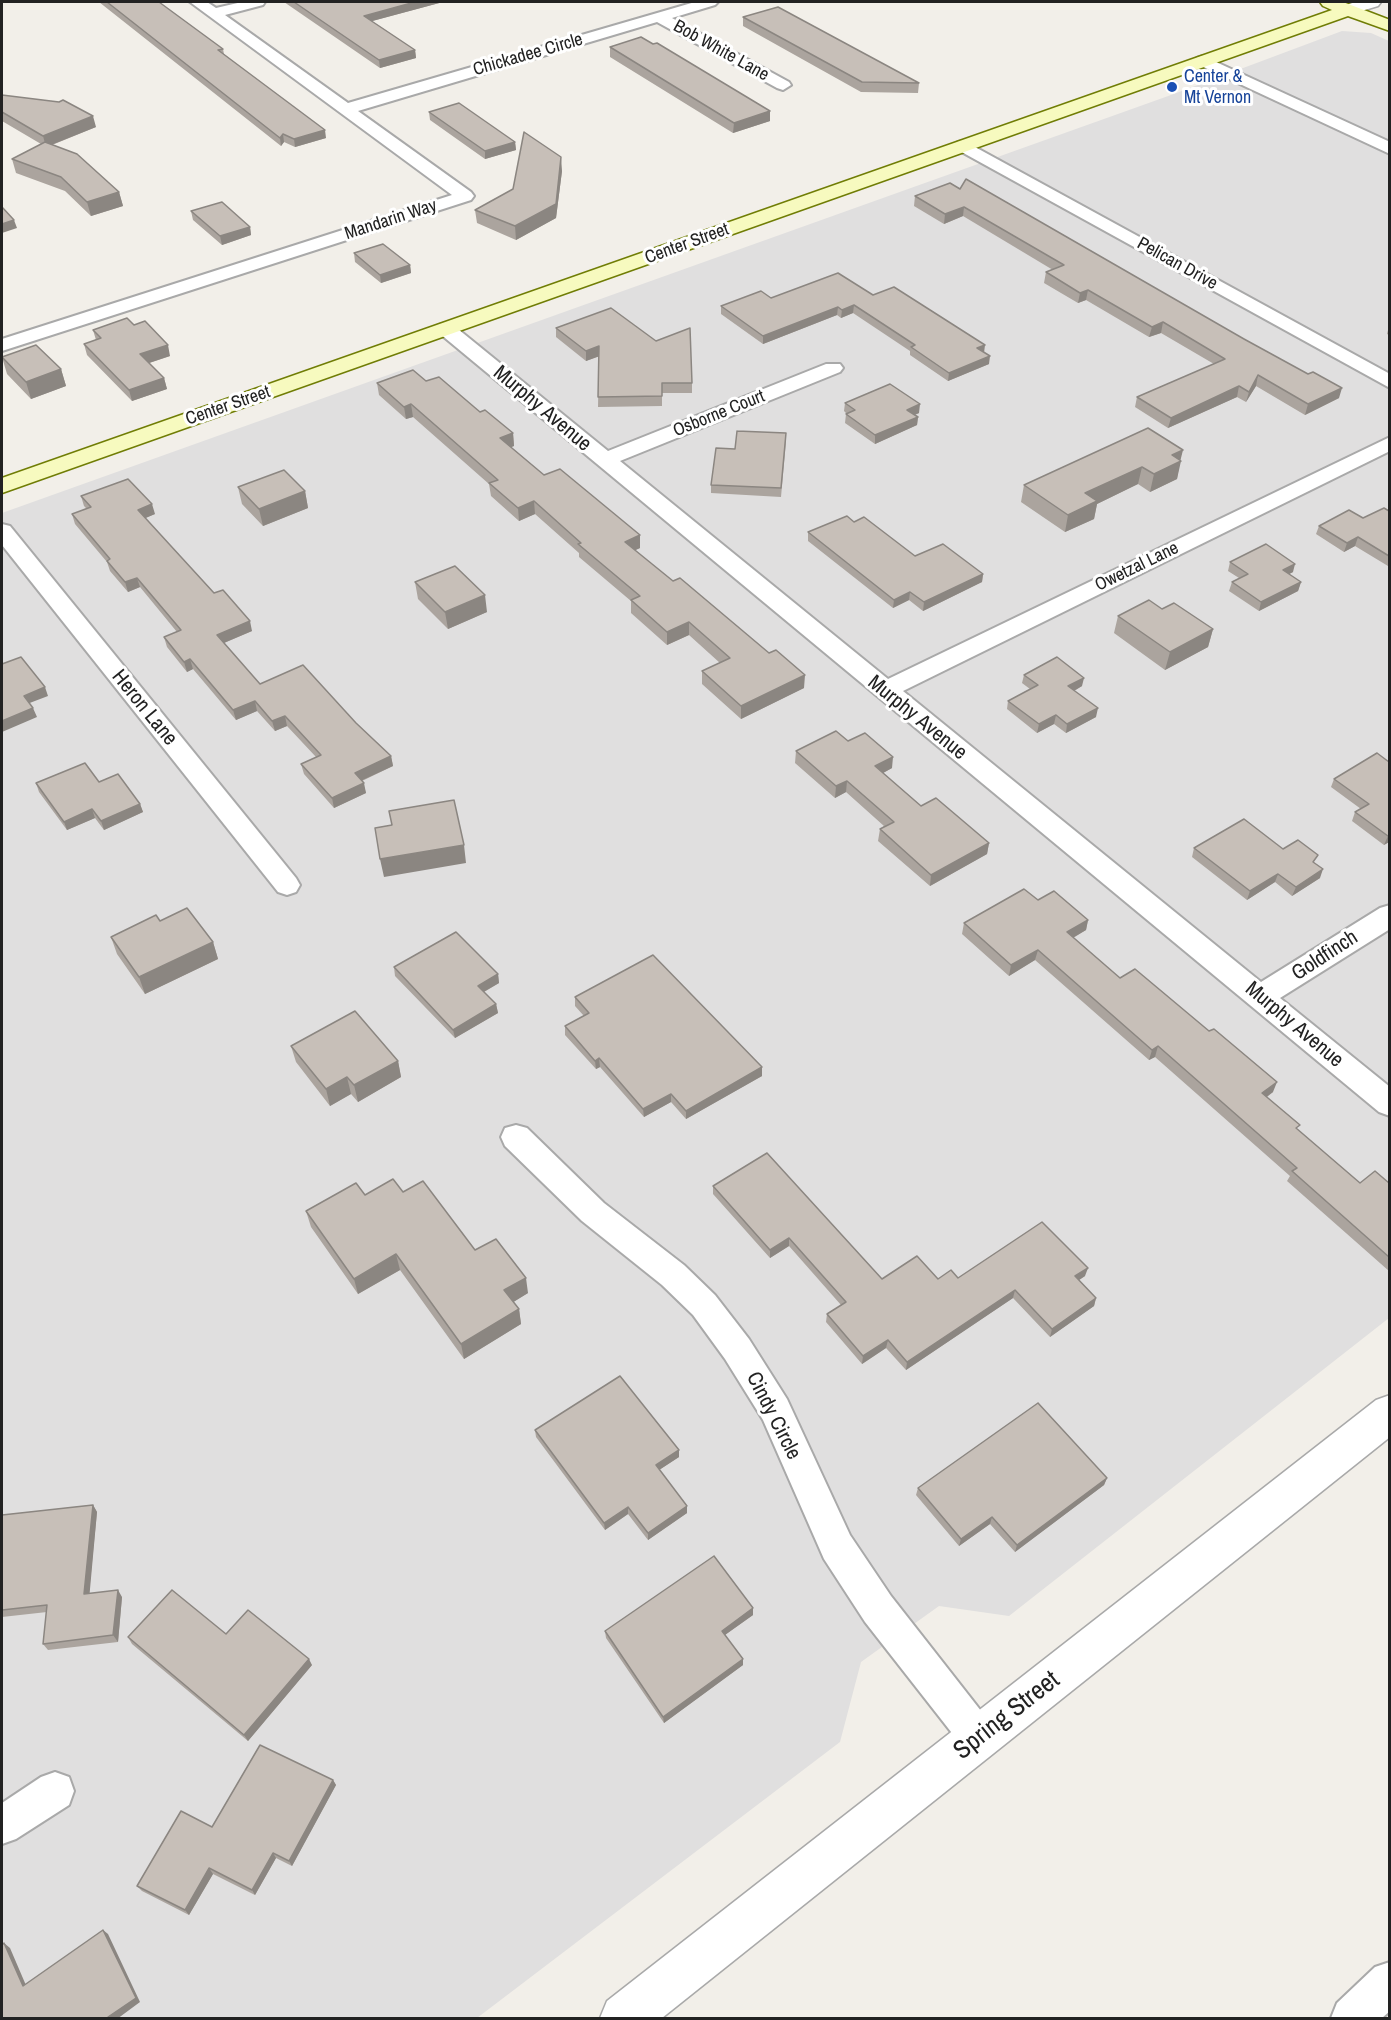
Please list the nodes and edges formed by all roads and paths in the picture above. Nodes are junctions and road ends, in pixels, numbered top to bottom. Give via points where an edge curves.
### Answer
1 (198, 2) edge
2 (258, 2) edge
3 (710, 2) edge
4 (1329, 2) edge
5 (1372, 2) edge
6 (1348, 10) junction
7 (214, 13) junction
8 (659, 17) junction
9 (1389, 26) edge
10 (1203, 61) junction
11 (783, 85) dead end
12 (346, 109) junction
13 (964, 146) junction
14 (1389, 149) edge
15 (446, 329) junction
16 (2, 345) edge
17 (834, 368) dead end
18 (1389, 382) edge
19 (1389, 443) edge
20 (604, 460) junction
21 (2, 486) edge
22 (2, 531) edge
23 (884, 691) junction
24 (287, 885) dead end
25 (1389, 915) edge
26 (1260, 998) junction
27 (1389, 1104) edge
28 (516, 1137) dead end
29 (1389, 1413) edge
30 (979, 1738) junction
31 (55, 1791) dead end
32 (2, 1826) edge
33 (1389, 1982) edge
34 (624, 2019) edge
35 (1352, 2019) edge

1 - 7 street, Mandarin Way
2 - 7 street
3 - 8 street, Chickadee Circle
4 - 6 main road
5 - 6 street, Center Street
6 - 9 main road
6 - 10 main road, Center Street
7 - 12 street, Mandarin Way
8 - 11 street, Bob White Lane
8 - 12 street, Chickadee Circle
10 - 13 main road, Center Street
10 - 14 street
12 - 16 street, Mandarin Way via 465,196
13 - 15 main road, Center Street
13 - 18 street, Pelican Drive
15 - 20 street, Murphy Avenue
15 - 21 main road, Center Street
17 - 20 street, Osborne Court
19 - 23 street, Owetzal Lane
20 - 23 street, Murphy Avenue
22 - 24 street, Heron Lane
23 - 26 street, Murphy Avenue
25 - 26 street, Goldfinch
26 - 27 street, Murphy Avenue
28 - 30 street, Cindy Circle via 593,1212 673,1275 704,1305 775,1410 837,1547 878,1609
29 - 30 street, Spring Street
30 - 34 street, Spring Street
31 - 32 street
33 - 35 street

